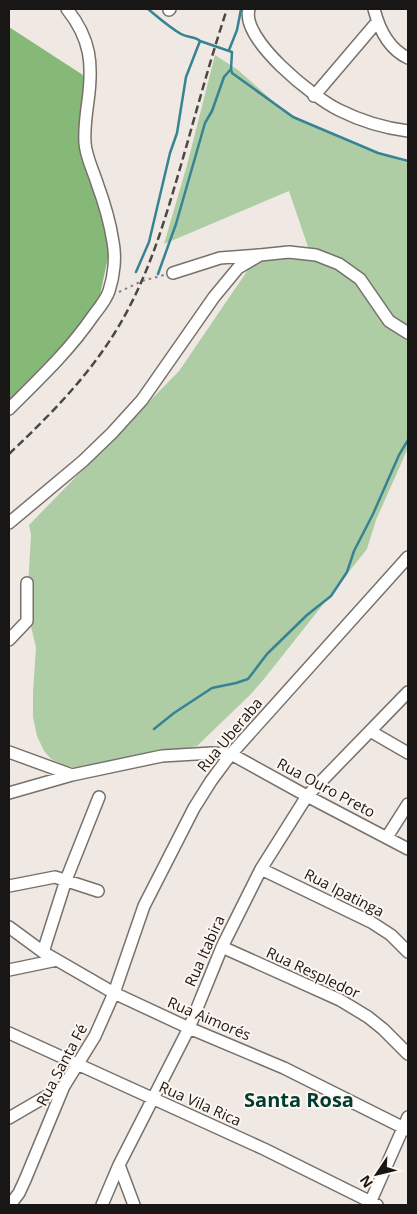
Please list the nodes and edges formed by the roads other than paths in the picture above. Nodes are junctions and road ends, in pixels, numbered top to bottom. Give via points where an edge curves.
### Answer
1 (67, 9) edge
2 (250, 9) edge
3 (374, 9) edge
4 (377, 22) junction
5 (408, 58) edge
6 (314, 96) junction
7 (408, 131) edge
8 (260, 255) junction
9 (173, 273) road end
10 (408, 333) edge
11 (9, 408) edge
12 (9, 523) edge
13 (408, 557) edge
14 (27, 583) dead end
15 (9, 640) edge
16 (408, 692) edge
17 (370, 732) junction
18 (9, 752) edge
19 (231, 754) junction
20 (408, 754) edge
21 (72, 775) junction
22 (9, 793) edge
23 (99, 796) dead end
24 (307, 796) junction
25 (408, 804) edge
26 (387, 837) junction
27 (408, 849) edge
28 (261, 869) junction
29 (66, 880) junction
30 (9, 886) edge
31 (98, 891) dead end
32 (9, 928) edge
33 (222, 947) junction
34 (43, 952) junction
35 (408, 952) edge
36 (57, 960) junction
37 (9, 970) edge
38 (114, 993) junction
39 (189, 1028) junction
40 (9, 1033) edge
41 (408, 1054) edge
42 (78, 1065) junction
43 (64, 1086) junction
44 (153, 1100) junction
45 (408, 1116) edge
46 (9, 1118) edge
47 (406, 1129) edge
48 (119, 1165) junction
49 (372, 1204) edge
50 (10, 1205) edge
51 (102, 1205) edge
52 (134, 1205) edge

1 - 11 street via 84,34 89,49 85,144 107,213 114,262 106,298 79,337
2 - 6 street via 249,23 253,32 282,67
3 - 4 street
4 - 5 street via 391,45
4 - 6 street
6 - 7 street via 363,120
8 - 9 street via 220,258
8 - 10 street via 289,252 316,255 339,264 360,280 390,321
8 - 12 street via 238,268 142,400 112,433
13 - 19 street, Rua Uberaba
14 - 15 street via 27,622
16 - 17 street, Rua Itabira
17 - 20 street
17 - 24 street, Rua Itabira
18 - 21 street
19 - 21 street via 162,756
19 - 24 street, Rua Ouro Preto
19 - 38 street, Rua Uberaba via 194,808 144,906
21 - 22 street
23 - 29 street
24 - 26 street, Rua Ouro Preto
24 - 28 street, Rua Itabira
25 - 26 street
26 - 27 street, Rua Ouro Preto
28 - 33 street, Rua Itabira
28 - 35 street, Rua Ipatinga via 371,922
29 - 30 street via 55,877
29 - 31 street
29 - 34 street
32 - 34 street, Rua Aimorés
33 - 39 street, Rua Itabira
33 - 41 street, Rua Respledor via 340,1000 368,1017
34 - 36 street, Rua Aimorés
36 - 37 street
36 - 38 street, Rua Aimorés
38 - 39 street, Rua Aimorés
38 - 42 street, Rua Santa Fé
39 - 44 street, Rua Itabira
39 - 47 street, Rua Aimorés via 284,1068
40 - 42 street, Rua Vila Rica
42 - 43 street, Rua Santa Fé
42 - 44 street, Rua Vila Rica
43 - 46 street
43 - 50 street, Rua Santa Fé via 25,1180
44 - 48 street, Rua Itabira
44 - 49 street, Rua Vila Rica via 264,1149
45 - 47 street
47 - 49 street
48 - 51 street, Rua Itabira
48 - 52 street

